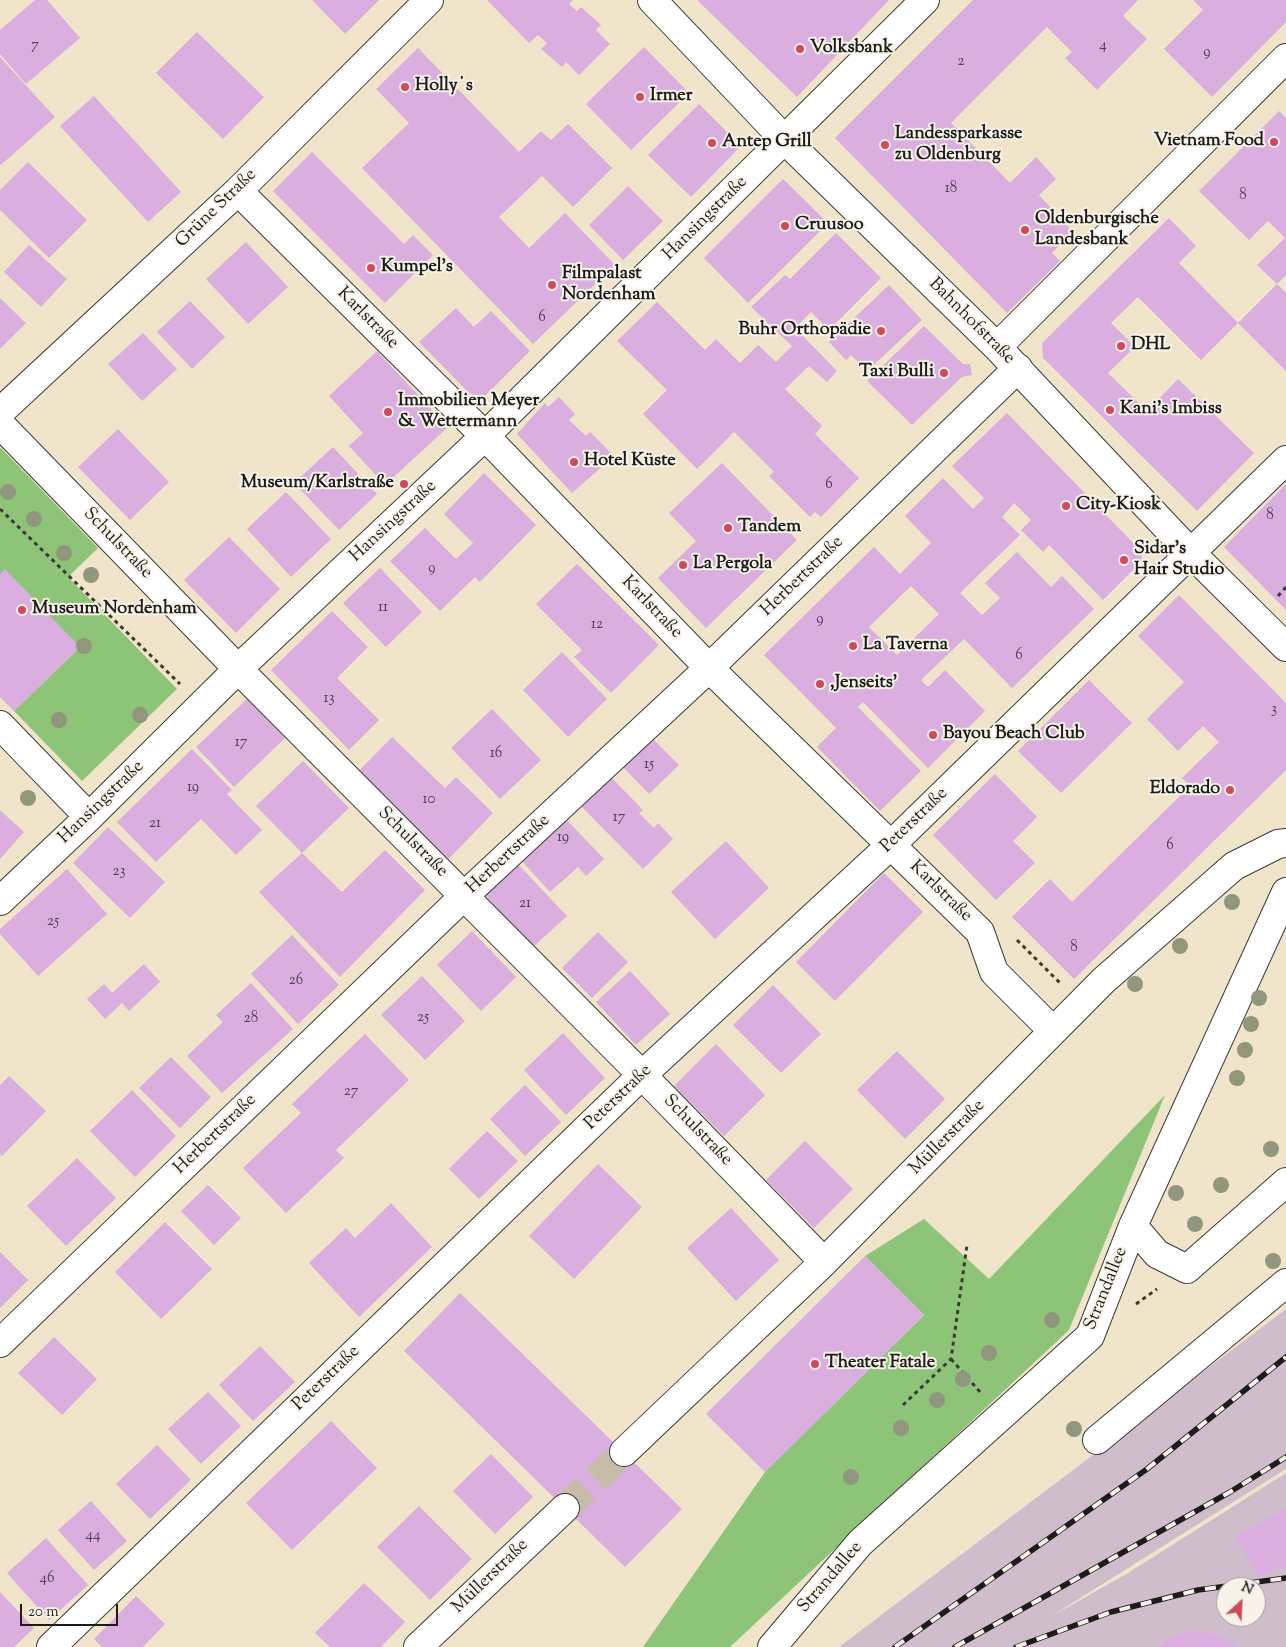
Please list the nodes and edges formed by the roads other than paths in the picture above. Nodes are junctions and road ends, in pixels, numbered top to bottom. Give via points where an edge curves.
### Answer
1 (429, 0) edge
2 (652, 0) edge
3 (925, 0) edge
4 (1286, 58) edge
5 (786, 140) junction
6 (238, 191) junction
7 (997, 347) junction
8 (1018, 368) junction
9 (0, 412) edge
10 (0, 424) edge
11 (485, 436) junction
12 (1286, 460) edge
13 (1190, 552) junction
14 (1286, 647) edge
15 (709, 668) junction
16 (238, 669) junction
17 (0, 725) edge
18 (89, 817) junction
19 (1286, 843) edge
20 (891, 845) junction
21 (1286, 892) edge
22 (464, 896) junction
23 (0, 901) edge
24 (1053, 1031) junction
25 (642, 1074) junction
26 (1286, 1182) edge
27 (1133, 1226) junction
28 (824, 1262) junction
29 (1286, 1283) edge
30 (0, 1343) edge
31 (1097, 1440) dead end
32 (624, 1452) tunnel mouth
33 (565, 1508) tunnel mouth
34 (51, 1647) edge
35 (418, 1647) edge
36 (772, 1647) edge

1 - 6 street, Grüne Straße
2 - 5 street, Bahnhofstraße
3 - 5 street, Hansingstraße
4 - 7 street
5 - 7 street, Bahnhofstraße
5 - 11 street, Hansingstraße
6 - 9 street, Grüne Straße
6 - 11 street, Karlstraße
7 - 8 street, Bahnhofstraße
8 - 13 street, Bahnhofstraße
8 - 15 street, Herbertstraße
10 - 16 street, Schulstraße
11 - 15 street, Karlstraße
11 - 16 street, Hansingstraße
12 - 13 street, Peterstraße
13 - 14 street, Bahnhofstraße
13 - 20 street, Peterstraße
15 - 20 street, Karlstraße
15 - 22 street, Herbertstraße
16 - 18 street, Hansingstraße
16 - 22 street, Schulstraße
17 - 18 street
18 - 23 street, Hansingstraße
19 - 24 street, Müllerstraße via 1234,866 1104,980
20 - 24 street, Karlstraße via 980,932 994,972
20 - 25 street, Peterstraße
21 - 27 street, Strandallee
22 - 25 street, Schulstraße
22 - 30 street, Herbertstraße
24 - 28 street, Müllerstraße
25 - 28 street, Schulstraße
25 - 34 street, Peterstraße
26 - 27 street via 1188,1268 1157,1254
27 - 36 street, Strandallee via 1090,1336 860,1543
28 - 32 street, Müllerstraße
29 - 31 street
33 - 35 street, Müllerstraße

